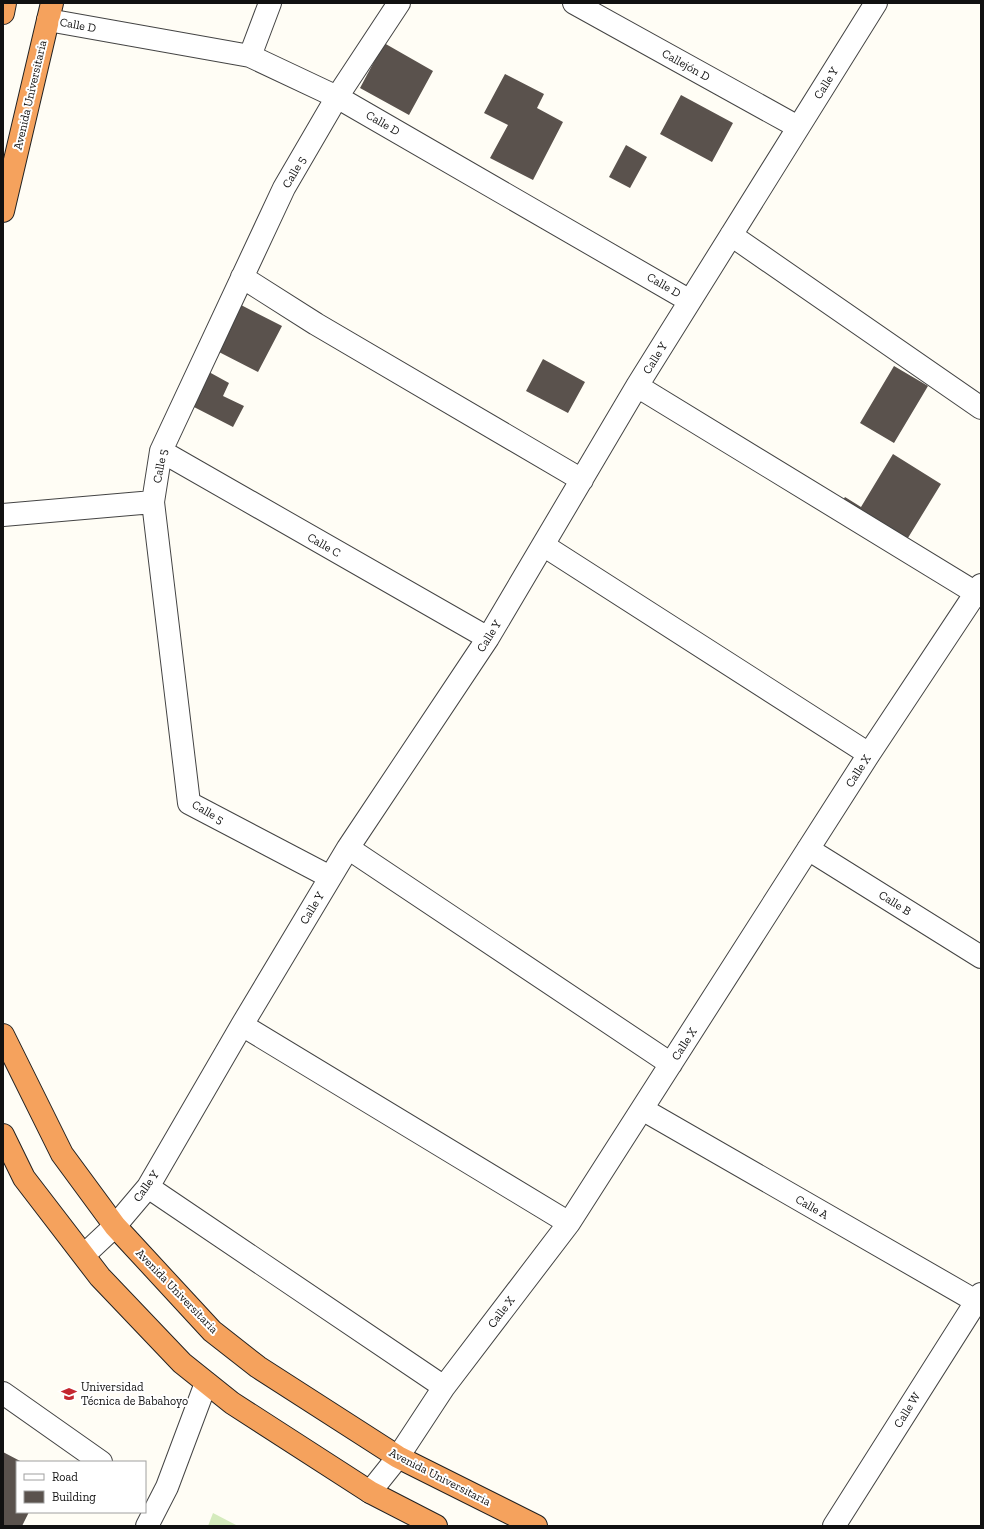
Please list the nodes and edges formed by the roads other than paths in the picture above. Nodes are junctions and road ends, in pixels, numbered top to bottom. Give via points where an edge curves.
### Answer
1 (5, 3) edge
2 (270, 3) edge
3 (399, 3) edge
4 (574, 3) edge
5 (876, 3) edge
6 (50, 11) edge
7 (3, 13) edge
8 (250, 56) junction
9 (338, 97) junction
10 (798, 127) junction
11 (3, 211) edge
12 (731, 235) junction
13 (242, 277) junction
14 (690, 300) junction
15 (637, 386) junction
16 (981, 408) edge
17 (161, 451) junction
18 (582, 480) junction
19 (153, 502) junction
20 (3, 515) edge
21 (543, 545) junction
22 (979, 592) edge
23 (488, 638) junction
24 (869, 754) junction
25 (348, 848) junction
26 (808, 849) junction
27 (330, 877) junction
28 (981, 957) edge
29 (242, 1025) junction
30 (3, 1035) edge
31 (671, 1064) junction
32 (642, 1109) junction
33 (3, 1135) edge
34 (148, 1187) junction
35 (569, 1223) junction
36 (115, 1226) junction
37 (84, 1255) junction
38 (979, 1300) edge
39 (206, 1383) junction
40 (444, 1387) junction
41 (3, 1393) edge
42 (398, 1457) junction
43 (99, 1461) edge
44 (370, 1492) junction
45 (152, 1498) edge
46 (147, 1526) edge
47 (436, 1526) edge
48 (536, 1526) edge
49 (834, 1526) edge

1 - 7 highway
2 - 8 street
3 - 9 street, Calle 5
4 - 10 street, Callejón D
5 - 10 street, Calle Y
6 - 8 street, Calle D
6 - 11 highway, Avenida Universitaria
8 - 9 street, Calle D
9 - 13 street, Calle 5 via 284,188
9 - 14 street, Calle D
10 - 12 street, Calle Y
12 - 14 street, Calle Y
12 - 16 street
13 - 17 street, Calle 5
13 - 18 street via 316,324
14 - 15 street, Calle Y
15 - 18 street, Calle Y
15 - 22 street
17 - 19 street, Calle 5
17 - 23 street, Calle C
18 - 21 street, Calle Y
19 - 20 street
19 - 27 street, Calle 5 via 189,803
21 - 23 street, Calle Y
21 - 24 street
22 - 24 street, Calle X
23 - 25 street, Calle Y
24 - 26 street, Calle X
25 - 27 street, Calle Y
25 - 31 street
26 - 28 street, Calle B
26 - 31 street, Calle X
27 - 29 street, Calle Y
29 - 34 street, Calle Y
29 - 35 street
30 - 36 highway, Avenida Universitaria via 62,1154
31 - 32 street, Calle X
32 - 35 street, Calle X
32 - 38 street, Calle A
33 - 37 highway via 24,1178
34 - 36 street, Calle Y
34 - 40 street
35 - 40 street, Calle X
36 - 37 street, Calle Y
36 - 42 highway, Avenida Universitaria via 212,1330 258,1367
37 - 39 highway via 100,1276 177,1358
38 - 49 street, Calle W
39 - 44 highway via 232,1403
39 - 45 street via 167,1487
40 - 42 street, Calle X
41 - 43 street
42 - 44 street, Calle X
42 - 48 highway, Avenida Universitaria
44 - 47 highway
45 - 46 street

